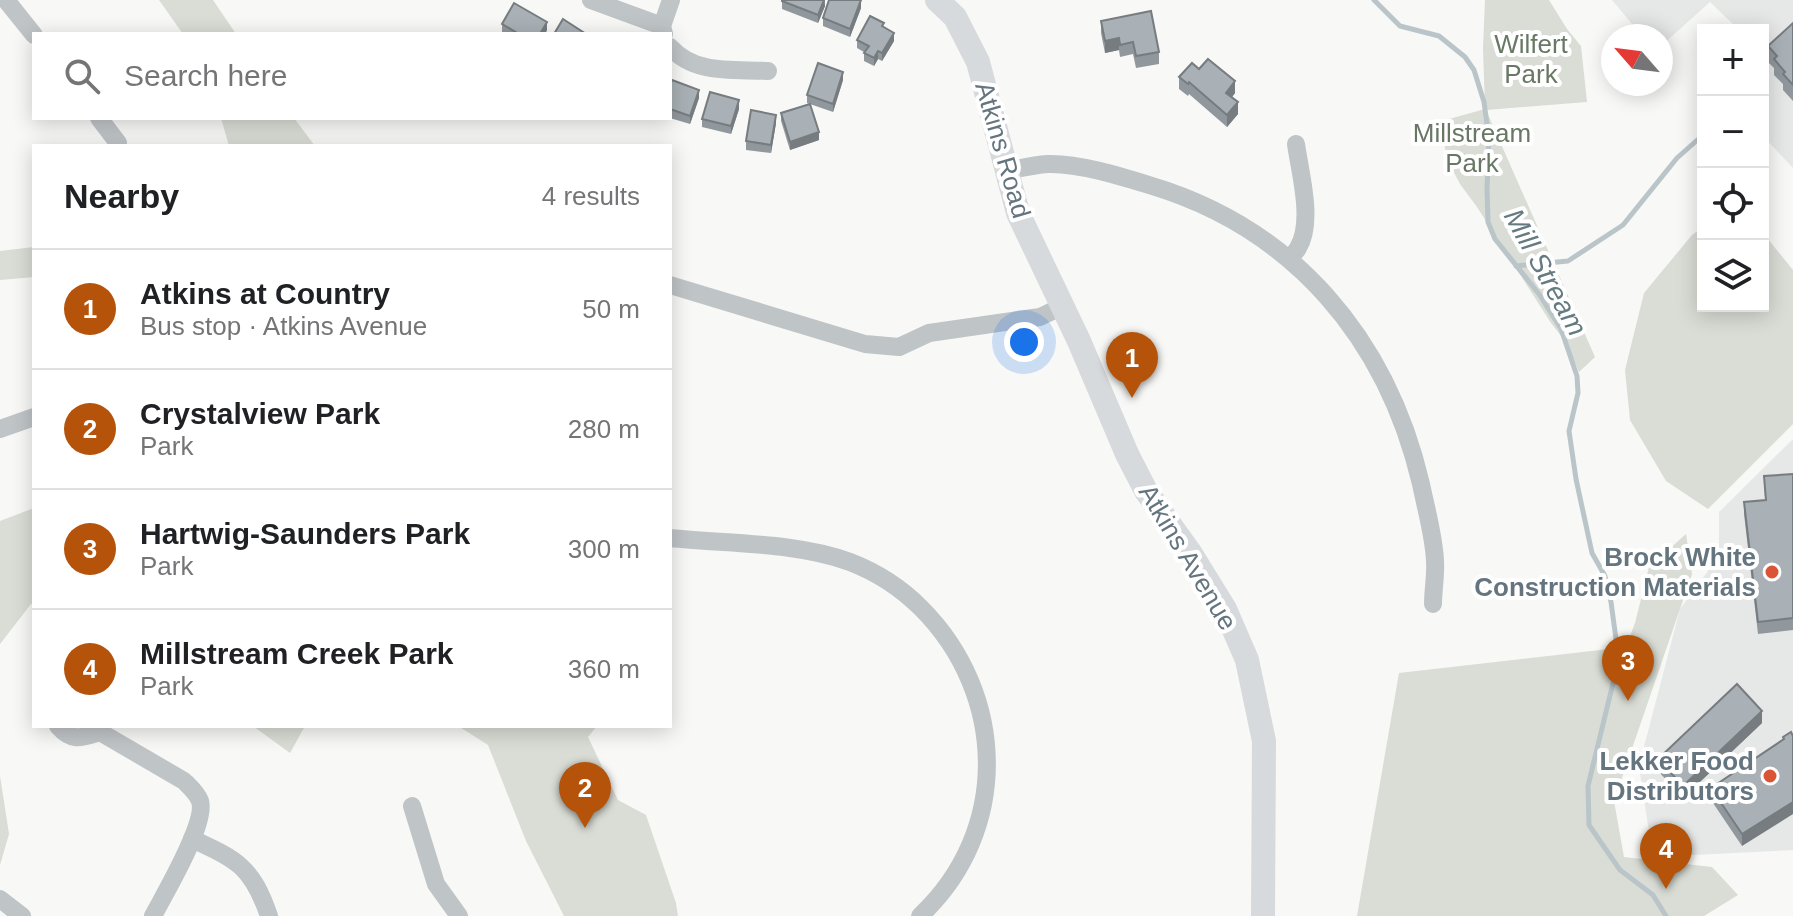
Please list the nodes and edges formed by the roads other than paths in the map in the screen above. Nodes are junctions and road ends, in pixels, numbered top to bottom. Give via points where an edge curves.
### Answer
1 (6, 0) edge
2 (591, 0) edge
3 (671, 0) edge
4 (937, 0) edge
5 (663, 30) edge
6 (32, 32) edge
7 (672, 49) edge
8 (768, 71) dead end
9 (101, 120) edge
10 (118, 143) dead end
11 (1296, 144) dead end
12 (1006, 171) junction
13 (1290, 258) junction
14 (672, 286) edge
15 (1063, 306) junction
16 (32, 418) edge
17 (0, 429) edge
18 (672, 538) edge
19 (1433, 604) dead end
20 (60, 728) edge
21 (100, 729) edge
22 (412, 806) dead end
23 (192, 839) junction
24 (0, 899) edge
25 (22, 916) edge
26 (153, 916) edge
27 (269, 916) edge
28 (459, 916) edge
29 (920, 916) edge
30 (1263, 916) edge

1 - 6 street
2 - 5 street
3 - 5 street
4 - 12 street, Atkins Road via 955,17 978,62
7 - 8 street via 701,68
9 - 10 street
11 - 13 street via 1306,227
12 - 13 street via 1052,164 1159,188 1202,204
12 - 15 street, Atkins Road via 1018,213
13 - 19 street via 1363,343 1403,422 1435,560
14 - 15 street via 865,344 899,347 929,333 1040,317
15 - 30 street, Atkins Avenue via 1146,491 1225,609 1247,660 1264,741
16 - 17 street
18 - 29 street via 819,552 852,563 908,596 958,654 976,691 985,730 985,797 975,835 954,877
20 - 21 street via 75,738
21 - 23 street via 193,790 201,816
22 - 28 street via 436,884
23 - 26 street
23 - 27 street via 233,859 249,874
24 - 25 street

